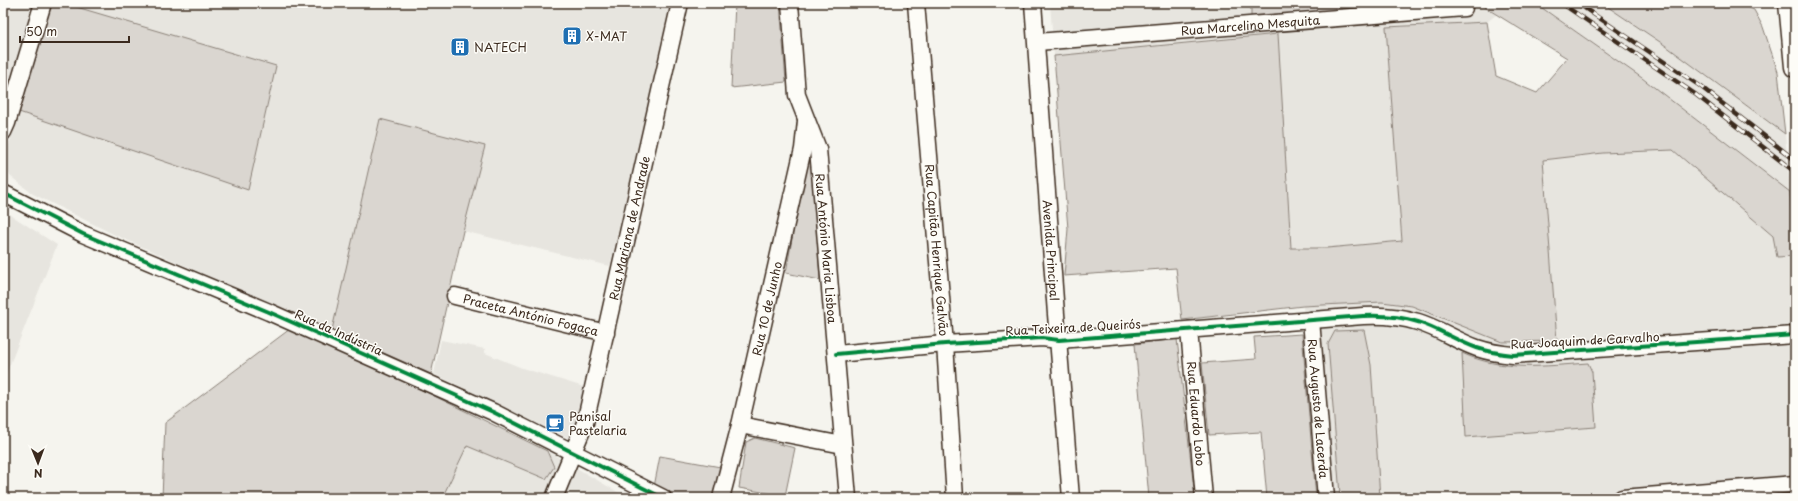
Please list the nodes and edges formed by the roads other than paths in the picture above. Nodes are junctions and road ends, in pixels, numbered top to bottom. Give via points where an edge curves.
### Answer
1 (43, 3) edge
2 (680, 3) edge
3 (790, 3) edge
4 (916, 3) edge
5 (1033, 3) edge
6 (1789, 3) edge
7 (1464, 8) dead end
8 (1036, 42) junction
9 (1795, 66) edge
10 (14, 100) junction
11 (3, 115) edge
12 (806, 117) junction
13 (3, 132) edge
14 (3, 182) edge
15 (3, 193) edge
16 (20, 200) junction
17 (455, 296) dead end
18 (1311, 320) junction
19 (1189, 330) junction
20 (606, 333) junction
21 (1795, 335) edge
22 (1059, 340) junction
23 (945, 344) junction
24 (836, 354) junction
25 (740, 425) junction
26 (843, 445) junction
27 (573, 452) junction
28 (1795, 484) edge
29 (554, 498) edge
30 (664, 498) edge
31 (721, 498) edge
32 (848, 498) edge
33 (956, 498) edge
34 (1071, 498) edge
35 (1204, 498) edge
36 (1326, 498) edge
37 (1622, 498) edge

1 - 10 street
2 - 20 street, Rua Mariana de Andrade
3 - 12 street, Rua António Maria Lisboa via 797,94
4 - 23 street, Rua Capitão Henrique Galvão
5 - 8 street, Avenida Principal
6 - 9 street
7 - 8 street, Rua Marcelino Mesquita
8 - 22 street, Avenida Principal
10 - 11 street
10 - 13 street
12 - 24 street, Rua António Maria Lisboa via 818,149
12 - 25 street, Rua 10 de Junho via 803,149
14 - 16 street, Rua da Indústria
15 - 16 street, Rua da Indústria
16 - 27 street, Rua da Indústria via 83,234 284,318 493,412
17 - 20 street, Praceta António Fogaça
18 - 19 street, Rua Teixeira de Queirós
18 - 21 street, Rua Joaquim de Carvalho via 1393,316 1425,324 1477,348 1514,355
18 - 36 street, Rua Augusto de Lacerda
19 - 22 street, Rua Teixeira de Queirós
19 - 35 street, Rua Eduardo Lobo
20 - 27 street, Rua Mariana de Andrade via 585,423
22 - 23 street, Rua Teixeira de Queirós via 1042,338
22 - 34 street, Avenida Principal
23 - 24 street, Rua Teixeira de Queirós
23 - 33 street, Rua Capitão Henrique Galvão
24 - 26 street, Rua António Maria Lisboa
25 - 26 street
25 - 31 street, Rua 10 de Junho
26 - 32 street, Rua António Maria Lisboa
27 - 29 street, Rua Mariana de Andrade
27 - 30 street, Rua da Indústria
28 - 37 street

